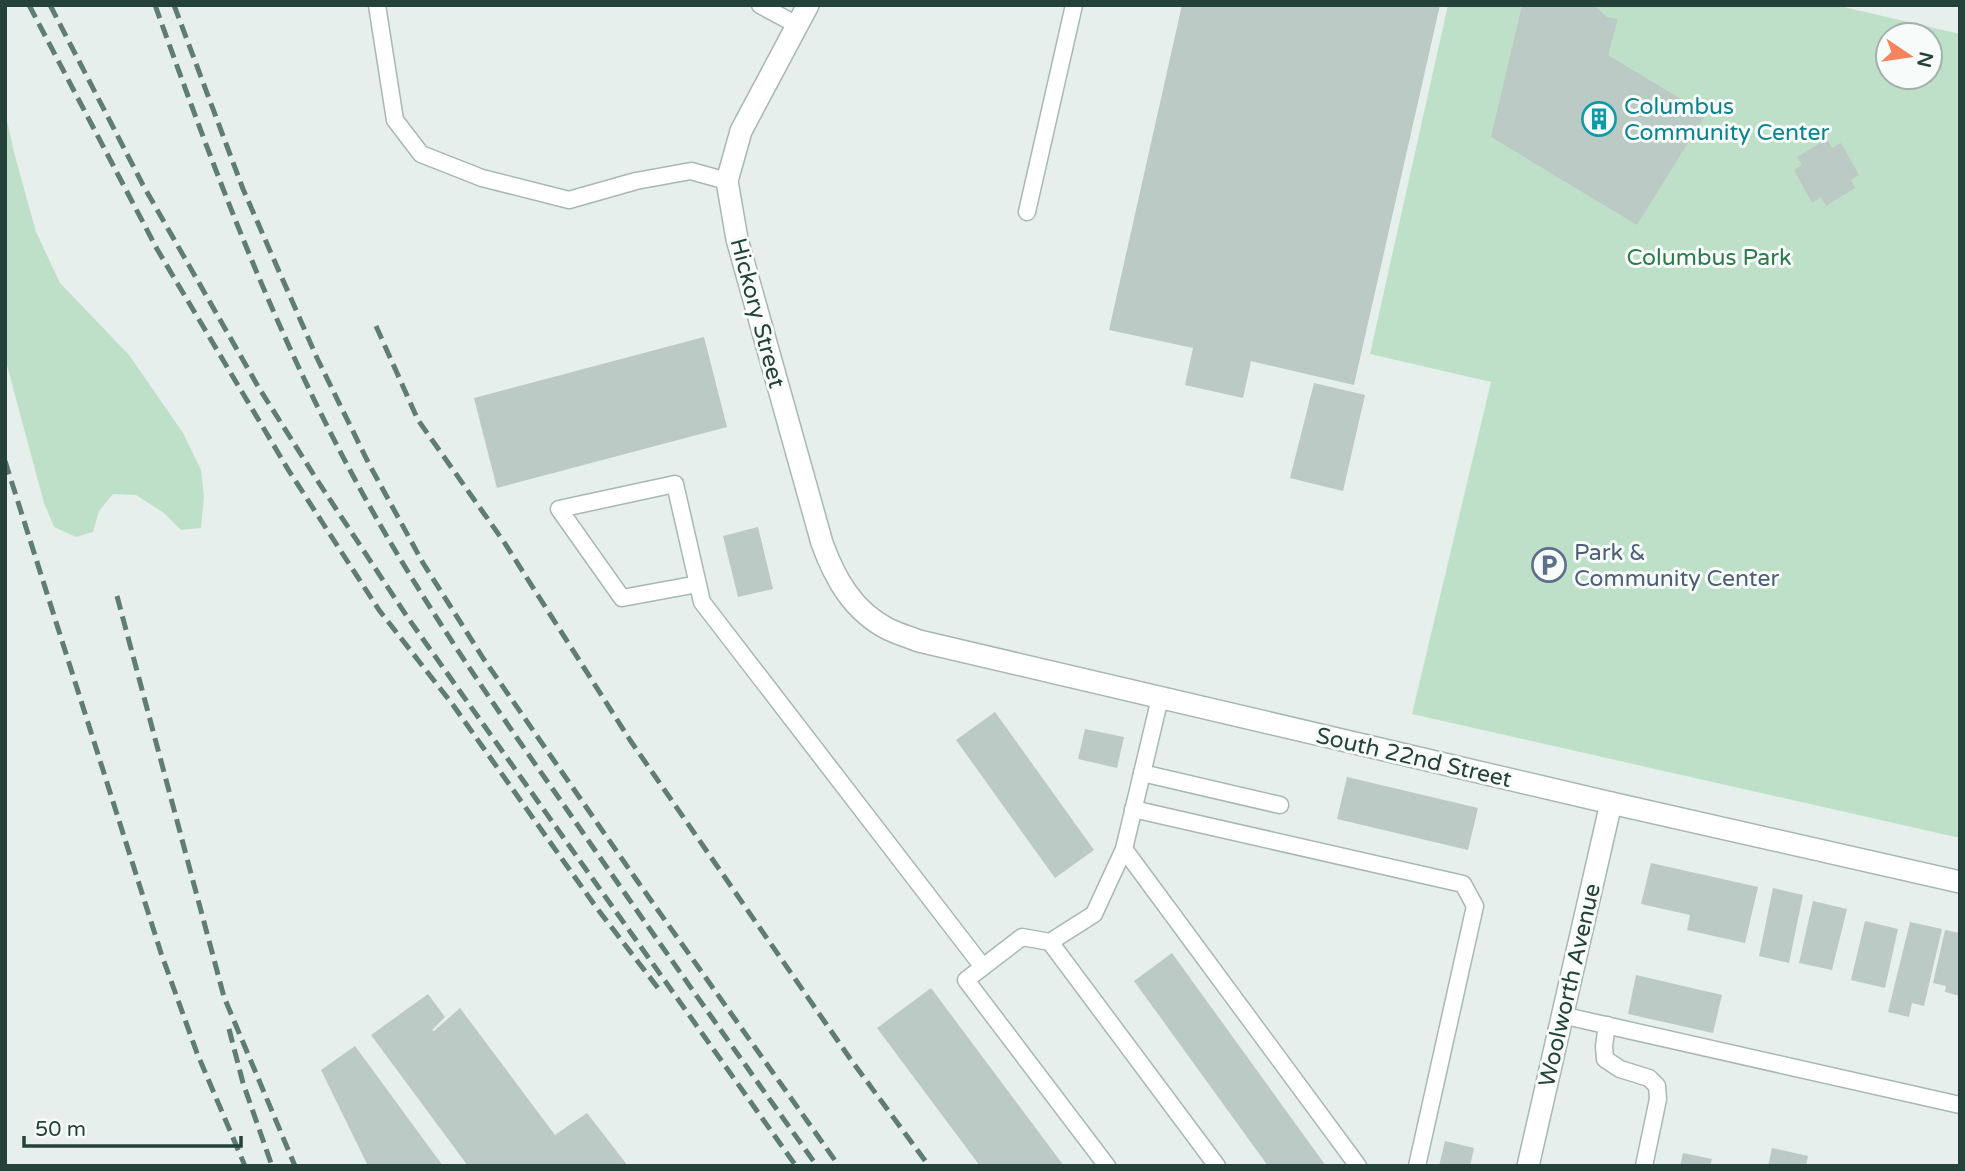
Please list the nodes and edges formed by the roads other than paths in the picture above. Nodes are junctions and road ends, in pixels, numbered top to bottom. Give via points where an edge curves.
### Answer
1 (377, 5) edge
2 (760, 5) edge
3 (808, 5) edge
4 (1074, 5) edge
5 (797, 25) junction
6 (727, 181) junction
7 (1027, 212) dead end
8 (698, 584) junction
9 (872, 619) joint
10 (1160, 698) junction
11 (1142, 773) junction
12 (1611, 803) junction
13 (1280, 805) dead end
14 (1133, 809) junction
15 (1124, 849) junction
16 (1960, 882) edge
17 (1050, 942) junction
18 (983, 967) junction
19 (1561, 1015) junction
20 (1607, 1025) junction
21 (1960, 1105) edge
22 (1107, 1166) edge
23 (1217, 1166) edge
24 (1358, 1166) edge
25 (1417, 1166) edge
26 (1528, 1166) edge
27 (1644, 1166) edge

1 - 6 lane via 395,120 421,154 482,178 569,200 691,170
2 - 5 lane
3 - 5 street, Hickory Street
4 - 7 lane
5 - 6 street, Hickory Street via 741,131
6 - 9 street, Hickory Street via 737,239 822,543 843,589
8 - 8 lane via 674,484 559,509 622,598
8 - 18 lane via 702,602
9 - 10 street, South 22nd Street via 919,641
10 - 11 lane
10 - 12 street, South 22nd Street
11 - 13 lane
11 - 14 lane
12 - 16 street, South 22nd Street
12 - 19 street, Woolworth Avenue
14 - 15 lane
14 - 25 lane via 1463,884 1475,906
15 - 17 lane via 1094,914
15 - 24 lane
17 - 18 lane via 1022,937
17 - 23 lane
18 - 22 lane via 966,980
19 - 20 lane
19 - 26 street, Woolworth Avenue
20 - 21 lane
20 - 27 lane via 1605,1059 1648,1077 1657,1086

